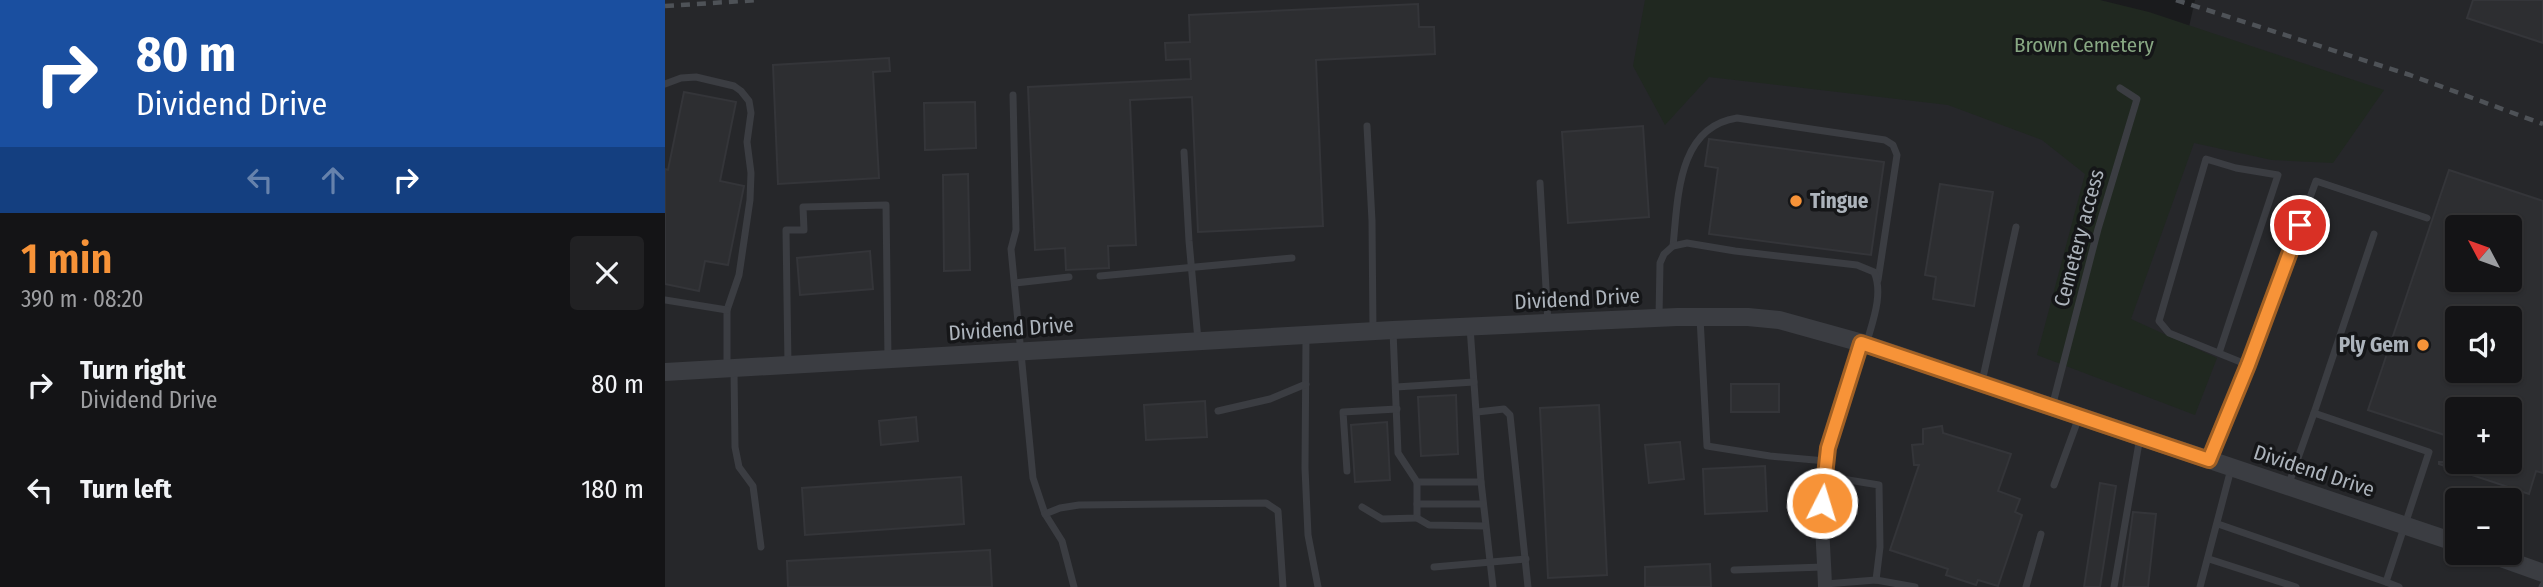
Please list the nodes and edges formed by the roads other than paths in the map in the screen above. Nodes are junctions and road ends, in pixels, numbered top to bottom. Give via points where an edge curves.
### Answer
1 (665, 84) edge
2 (2120, 88) dead end
3 (1013, 95) dead end
4 (1367, 125) dead end
5 (1184, 152) dead end
6 (1540, 183) dead end
7 (2427, 218) dead end
8 (2016, 227) dead end
9 (2374, 234) dead end
10 (1673, 246) junction
11 (1292, 258) dead end
12 (1191, 268) junction
13 (1100, 276) dead end
14 (1069, 277) dead end
15 (1878, 280) junction
16 (1015, 283) junction
17 (665, 300) edge
18 (727, 310) junction
19 (1659, 318) junction
20 (1700, 318) junction
21 (1548, 324) junction
22 (1470, 327) junction
23 (1393, 330) junction
24 (1373, 332) junction
25 (1306, 336) junction
26 (1198, 341) junction
27 (1864, 344) junction
28 (1022, 351) junction
29 (2219, 353) junction
30 (888, 360) junction
31 (788, 365) junction
32 (2248, 365) junction
33 (731, 369) junction
34 (665, 372) edge
35 (1474, 382) junction
36 (1982, 383) junction
37 (1305, 384) junction
38 (1396, 387) junction
39 (2052, 407) junction
40 (1397, 409) junction
41 (1218, 411) dead end
42 (1477, 412) junction
43 (2314, 413) junction
44 (2079, 416) junction
45 (2140, 437) junction
46 (2209, 460) junction
47 (2232, 468) junction
48 (1824, 469) junction
49 (1347, 471) dead end
50 (1417, 482) junction
51 (1481, 482) junction
52 (2054, 485) dead end
53 (2288, 487) junction
54 (1417, 504) junction
55 (1483, 504) junction
56 (1363, 507) dead end
57 (1045, 514) junction
58 (1417, 518) junction
59 (2218, 524) junction
60 (2405, 525) junction
61 (1485, 526) junction
62 (2041, 534) dead end
63 (2445, 539) edge
64 (761, 547) dead end
65 (1525, 559) junction
66 (2209, 559) junction
67 (1489, 561) junction
68 (2521, 565) edge
69 (1434, 567) dead end
70 (1824, 567) junction
71 (1734, 570) dead end
72 (2543, 573) edge
73 (1876, 580) junction
74 (2386, 582) junction
75 (1825, 585) edge
76 (1074, 587) edge
77 (1283, 587) edge
78 (1318, 587) edge
79 (1493, 587) edge
80 (1528, 587) edge
81 (1915, 587) edge
82 (2026, 587) edge
83 (2114, 587) edge
84 (2200, 587) edge
85 (2296, 587) edge
86 (2399, 587) edge

1 - 18 lane via 696,77 734,86 749,101 750,200 739,275
2 - 39 lane, Cemetery access via 2137,99
3 - 16 lane via 1016,230 1011,249
4 - 24 lane
5 - 12 lane
6 - 21 lane
7 - 32 lane via 2316,181
8 - 36 lane
9 - 43 lane
10 - 15 lane via 1687,243 1857,265 1874,272
10 - 15 lane via 1684,165 1710,127 1737,118 1885,140 1897,155
10 - 19 lane via 1660,263
11 - 12 lane
12 - 13 lane
12 - 26 lane
14 - 16 lane
15 - 27 lane
16 - 28 lane
17 - 18 lane
18 - 33 lane
19 - 20 street, Dividend Drive
19 - 21 street, Dividend Drive
20 - 27 street, Dividend Drive via 1779,320
20 - 48 lane via 1707,446
21 - 22 street, Dividend Drive
22 - 23 street, Dividend Drive
22 - 35 lane
23 - 24 street, Dividend Drive
23 - 38 lane
24 - 25 street, Dividend Drive
25 - 26 street, Dividend Drive
25 - 37 lane
26 - 28 street, Dividend Drive
27 - 36 street, Dividend Drive
27 - 48 street
28 - 30 street, Dividend Drive
28 - 57 lane via 1033,478
29 - 29 lane via 2169,333 2159,321 2206,159 2278,175
29 - 32 lane
30 - 31 street, Dividend Drive
30 - 31 lane via 886,205 803,207 804,230 786,230
31 - 33 street, Dividend Drive
32 - 46 lane
33 - 34 street, Dividend Drive
33 - 64 lane via 735,447 739,467 753,486
35 - 38 lane
35 - 42 lane
36 - 39 street, Dividend Drive
37 - 41 lane via 1270,399
37 - 78 lane via 1308,535
38 - 40 lane
39 - 44 street, Dividend Drive
40 - 49 lane via 1343,412
40 - 50 lane via 1398,453
42 - 51 lane
42 - 65 lane via 1503,409 1510,415
43 - 53 lane
43 - 60 lane via 2429,452
44 - 45 street, Dividend Drive
44 - 52 lane
45 - 46 street, Dividend Drive
45 - 83 lane
46 - 47 street, Dividend Drive
47 - 53 street, Dividend Drive
47 - 59 lane
48 - 70 street
48 - 73 lane via 1879,485
50 - 51 lane
50 - 54 lane
51 - 55 lane
53 - 60 street, Dividend Drive
54 - 55 lane
54 - 58 lane
55 - 61 lane
56 - 58 lane via 1382,519
57 - 76 lane via 1062,541
57 - 77 lane via 1079,505 1266,503 1278,511
58 - 61 lane via 1429,525
59 - 66 lane
59 - 74 lane
60 - 63 street, Dividend Drive
60 - 74 lane
61 - 67 lane
62 - 82 lane
65 - 67 lane
65 - 80 lane
66 - 84 lane
66 - 85 lane
67 - 69 lane
67 - 79 lane
68 - 72 street
70 - 71 lane
70 - 75 street
73 - 75 lane
73 - 81 lane
74 - 86 lane

